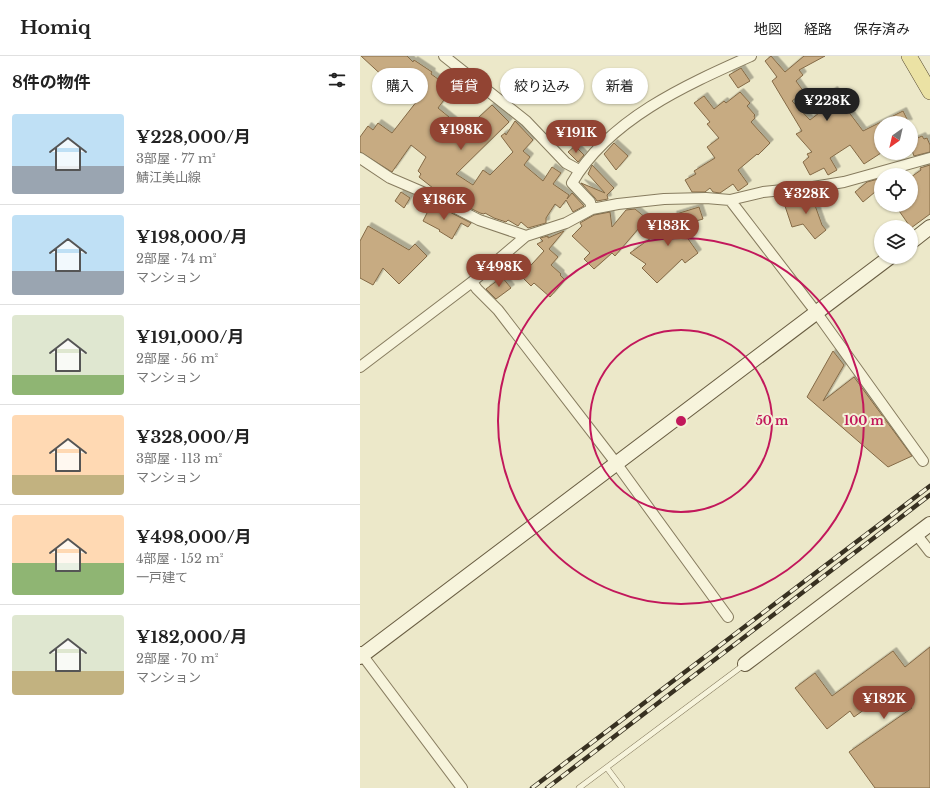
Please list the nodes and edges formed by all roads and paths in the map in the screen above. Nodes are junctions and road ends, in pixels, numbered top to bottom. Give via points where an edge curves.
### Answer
1 (444, 56) edge
2 (751, 56) edge
3 (909, 56) edge
4 (930, 92) edge
5 (360, 158) edge
6 (930, 158) edge
7 (579, 170) junction
8 (730, 200) junction
9 (592, 208) junction
10 (930, 228) edge
11 (526, 236) junction
12 (918, 237) edge
13 (881, 264) edge
14 (472, 282) junction
15 (816, 312) junction
16 (360, 367) edge
17 (923, 461) dead end
18 (616, 464) junction
19 (930, 524) edge
20 (916, 534) junction
21 (930, 552) edge
22 (728, 617) dead end
23 (361, 654) edge
24 (744, 664) joint
25 (607, 768) junction
26 (462, 788) edge
27 (579, 788) edge
28 (622, 788) edge

1 - 7 street via 526,122 566,163
2 - 7 street via 700,79 650,106 603,142
3 - 4 main road
5 - 11 street via 390,178 479,220
6 - 8 street via 844,182 763,192
7 - 9 street via 572,183 590,202
8 - 9 street via 664,199
8 - 15 street
9 - 11 street via 566,223
10 - 12 street
11 - 14 street
13 - 15 street
14 - 16 street
14 - 18 street via 498,310
15 - 17 street
15 - 18 street
18 - 22 street
18 - 23 street
19 - 20 street
20 - 21 street
20 - 24 street
23 - 26 street
24 - 25 lane
25 - 27 lane
25 - 28 lane

